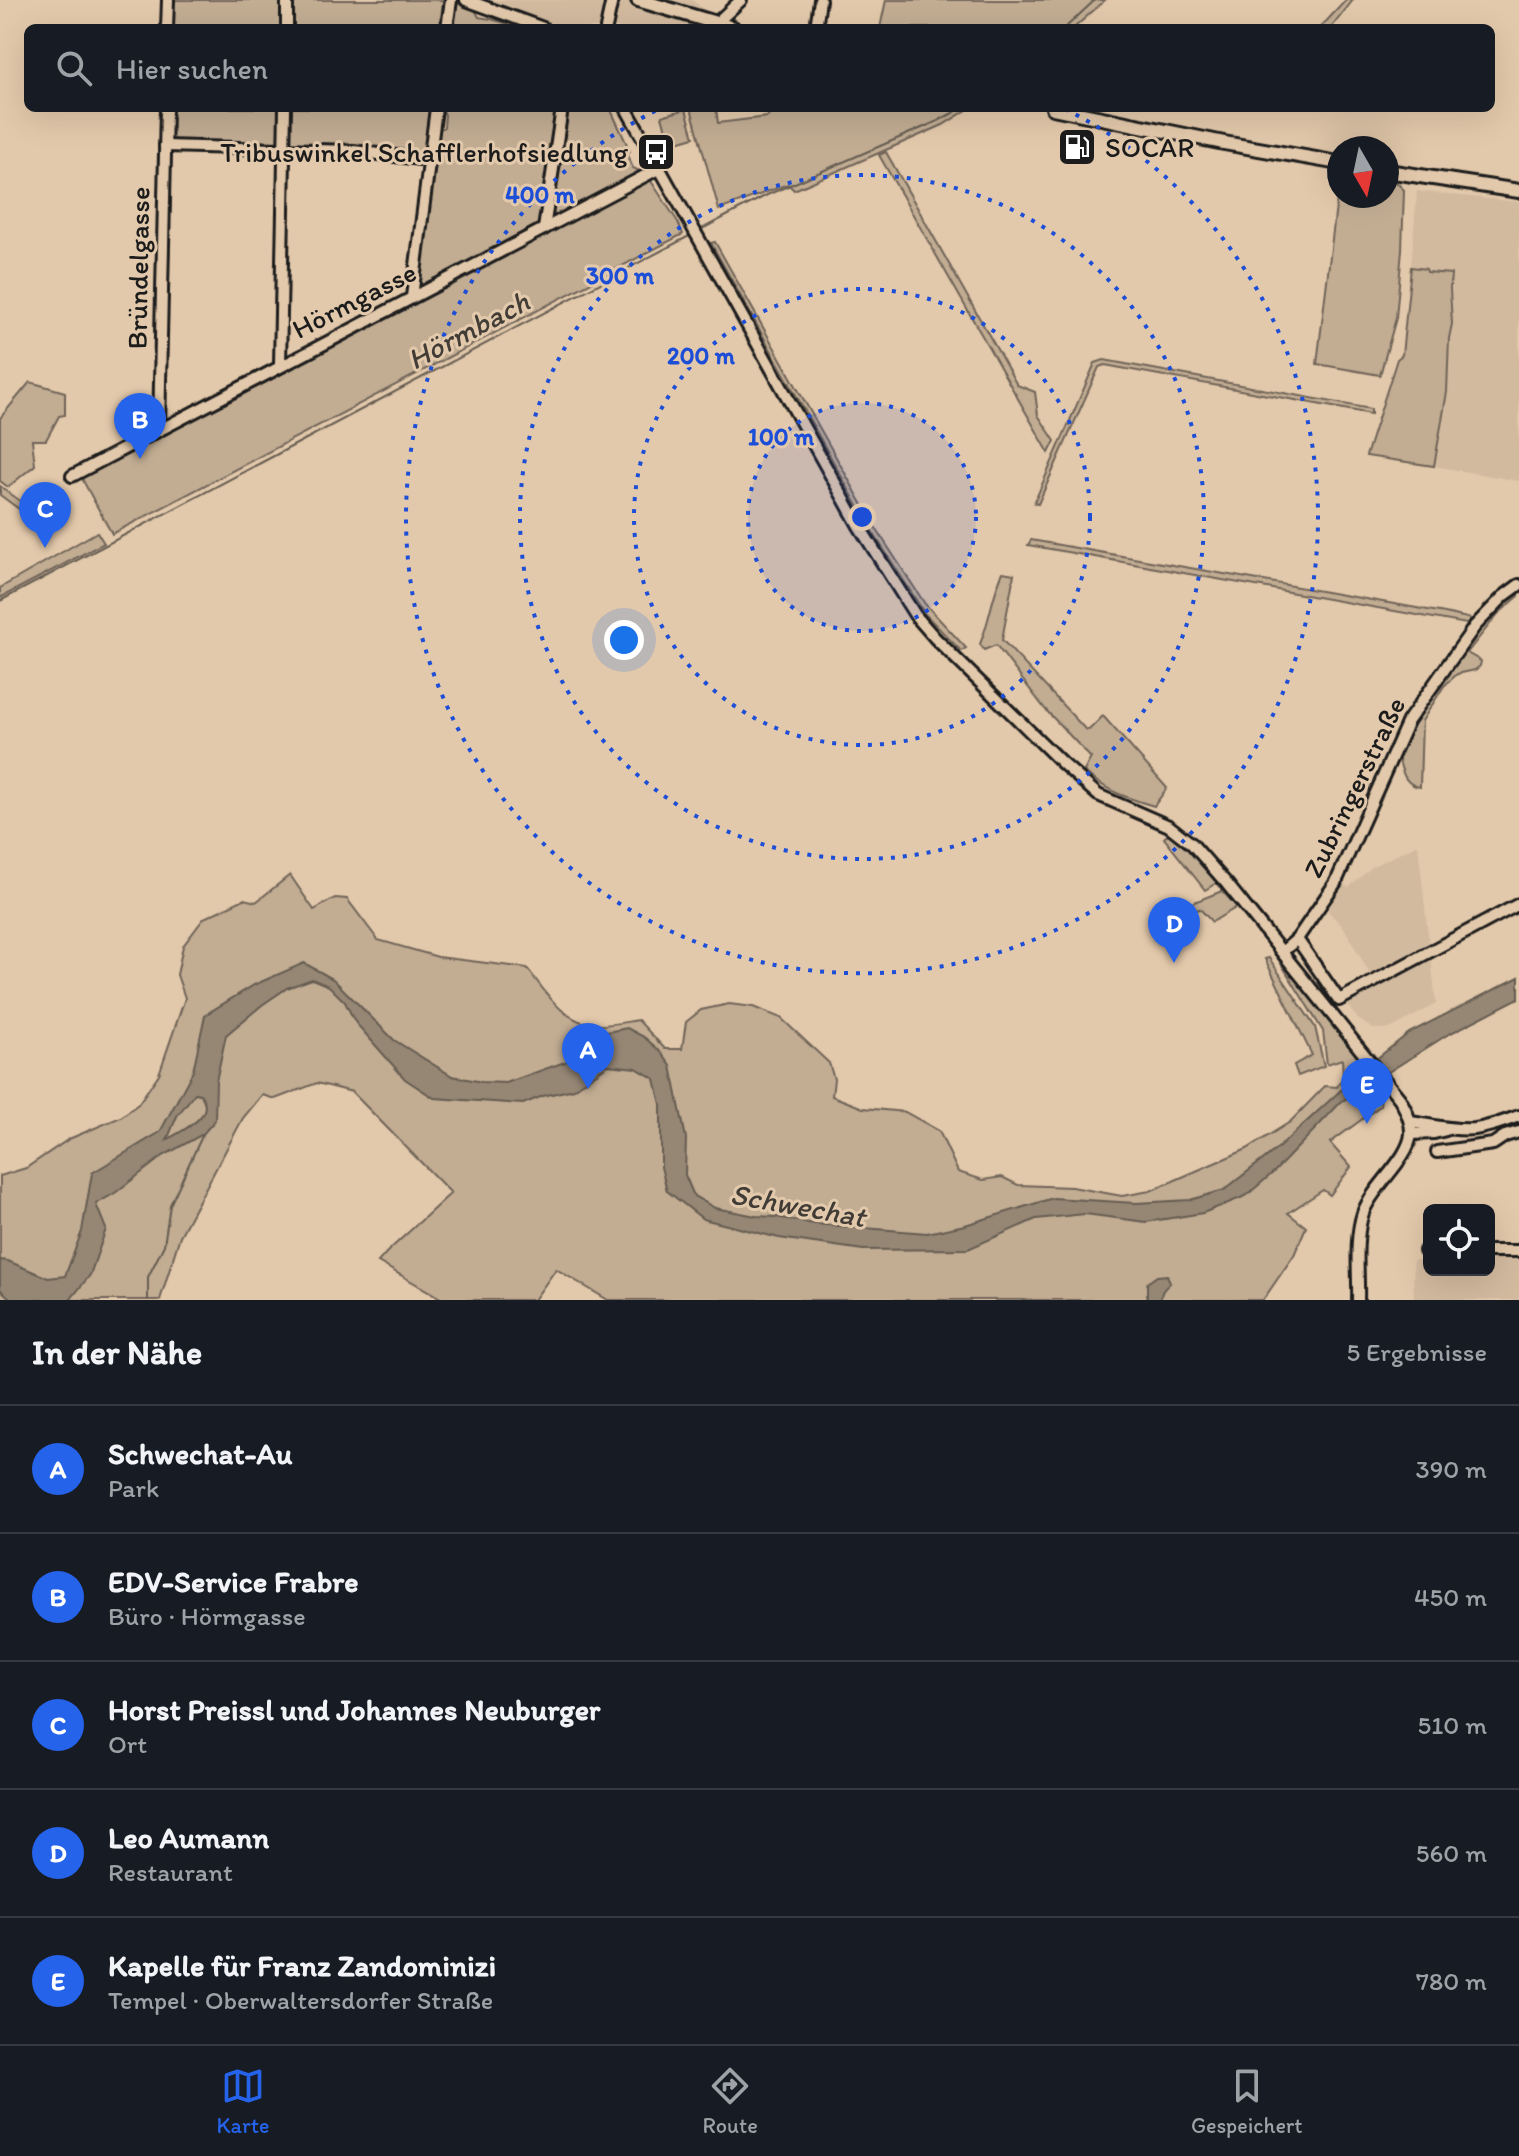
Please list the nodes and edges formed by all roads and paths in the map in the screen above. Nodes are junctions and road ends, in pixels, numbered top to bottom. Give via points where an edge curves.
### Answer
1 (168, 0) edge
2 (287, 0) edge
3 (451, 0) edge
4 (466, 0) edge
5 (612, 0) edge
6 (638, 0) edge
7 (741, 0) edge
8 (820, 0) edge
9 (167, 24) edge
10 (287, 24) edge
11 (448, 24) edge
12 (532, 24) edge
13 (607, 24) edge
14 (707, 24) edge
15 (715, 24) edge
16 (817, 24) edge
17 (166, 112) edge
18 (285, 112) edge
19 (435, 112) edge
20 (561, 112) edge
21 (630, 112) edge
22 (1073, 112) edge
23 (165, 146) junction
24 (284, 149) junction
25 (429, 160) junction
26 (1327, 161) edge
27 (660, 168) junction
28 (1399, 173) edge
29 (1519, 191) edge
30 (544, 229) junction
31 (412, 297) junction
32 (280, 365) junction
33 (159, 429) junction
34 (72, 476) dead end
35 (1519, 585) edge
36 (1519, 904) edge
37 (1297, 939) junction
38 (1282, 952) junction
39 (1519, 1116) edge
40 (1410, 1122) junction
41 (1452, 1128) junction
42 (1519, 1132) edge
43 (1434, 1133) junction
44 (1411, 1134) junction
45 (1437, 1152) dead end
46 (1401, 1157) junction
47 (1495, 1251) edge
48 (1519, 1251) edge
49 (1358, 1300) edge

1 - 9 street
2 - 10 street
3 - 11 street
4 - 12 street
5 - 13 street
6 - 14 main road
7 - 15 street
8 - 16 street
17 - 23 street, Bründelgasse
18 - 24 street
19 - 25 street
20 - 30 street
21 - 27 street
22 - 26 main road
23 - 24 street
23 - 33 street, Bründelgasse
24 - 25 street
24 - 32 street
25 - 31 street
27 - 30 street, Hörmgasse
27 - 38 street via 859,526 915,615 1098,795 1169,826 1192,844
28 - 29 main road
30 - 31 street, Hörmgasse
31 - 32 street, Hörmgasse
32 - 33 street, Hörmgasse
33 - 34 street, Hörmgasse
35 - 37 street, Zubringerstraße via 1475,626 1408,721 1336,882
36 - 37 street via 1339,1000
37 - 38 street, Zubringerstraße
38 - 40 street via 1392,1087
39 - 41 street via 1474,1129
40 - 41 street
40 - 44 street
41 - 43 street
42 - 45 street via 1493,1144
43 - 44 street
43 - 46 street
44 - 46 street
46 - 49 street via 1363,1215
47 - 48 street

